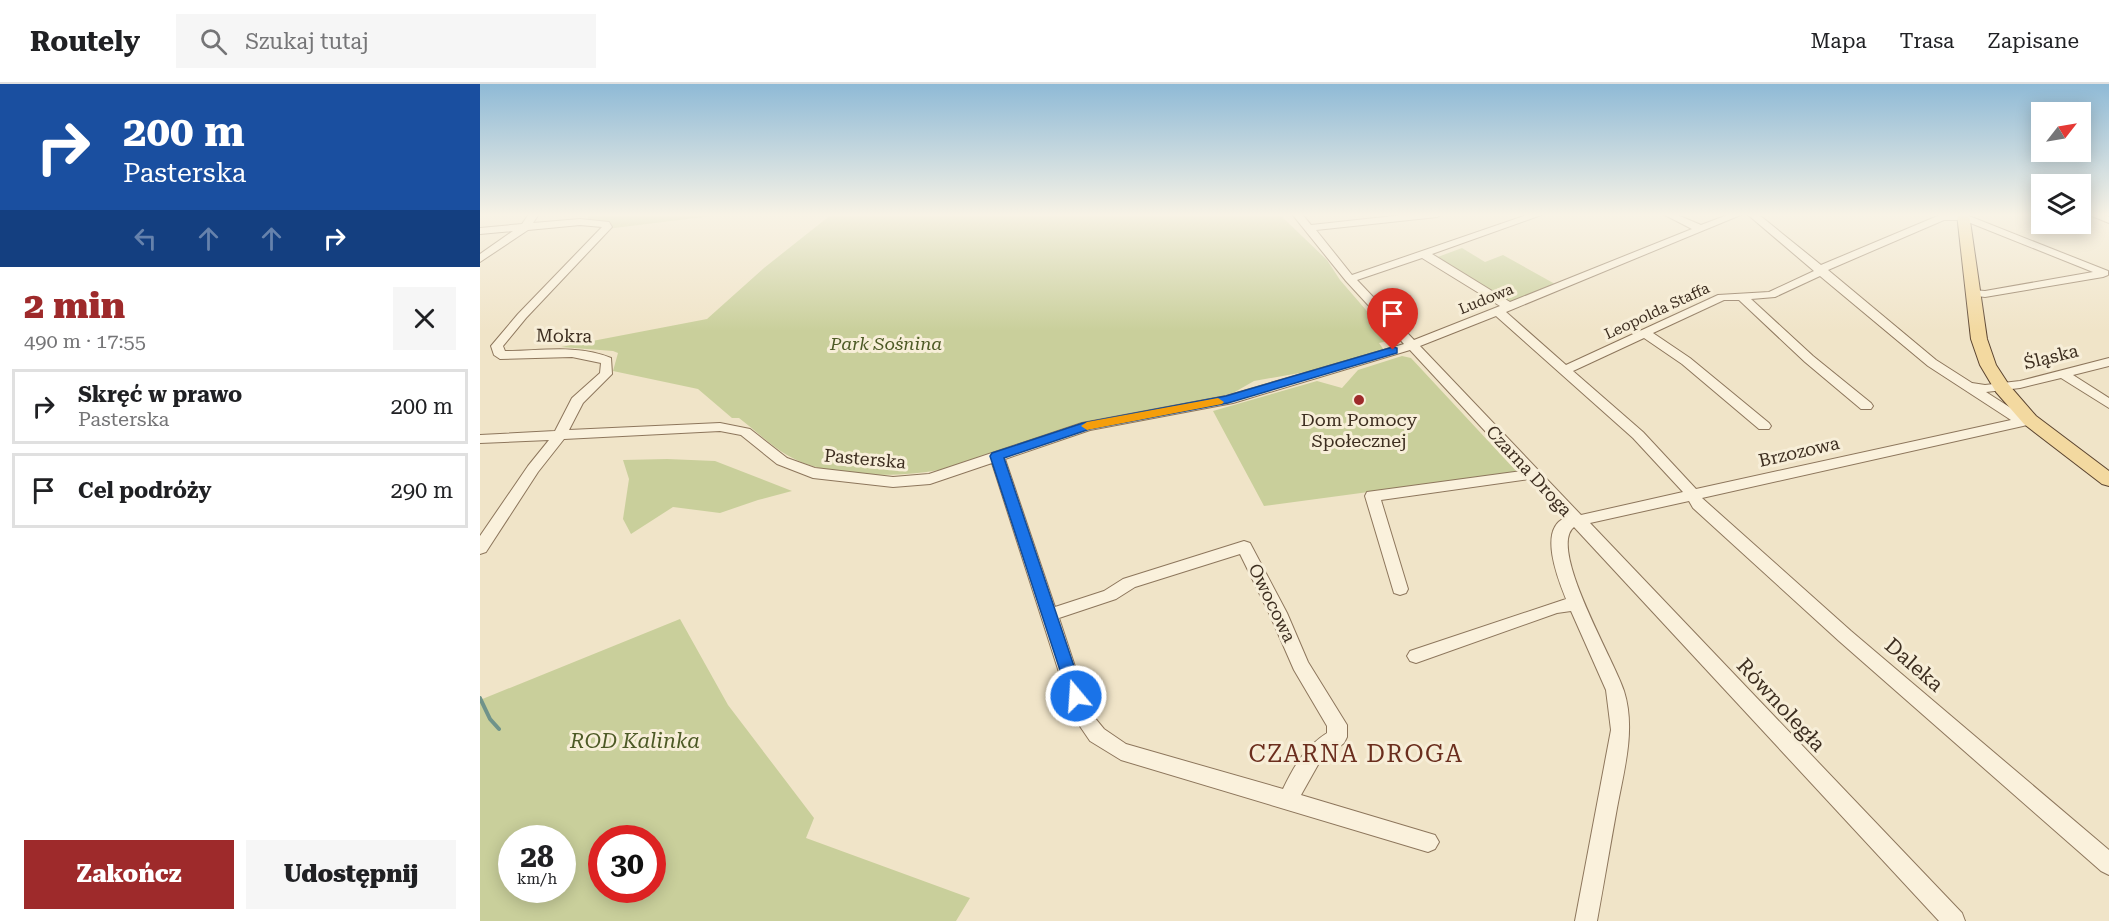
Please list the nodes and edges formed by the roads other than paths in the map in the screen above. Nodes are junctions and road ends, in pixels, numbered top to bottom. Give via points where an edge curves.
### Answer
1 (583, 253) edge
2 (1329, 253) edge
3 (1641, 253) edge
4 (1799, 253) edge
5 (1860, 253) edge
6 (1968, 253) edge
7 (2056, 253) edge
8 (1424, 254) joint
9 (1821, 271) junction
10 (2107, 274) edge
11 (1350, 279) junction
12 (1973, 293) junction
13 (1743, 298) junction
14 (1503, 308) junction
15 (1645, 333) junction
16 (1413, 345) junction
17 (2109, 362) edge
18 (1565, 370) junction
19 (2062, 373) junction
20 (1965, 387) junction
21 (2002, 388) junction
22 (2109, 404) edge
23 (1866, 406) dead end
24 (2027, 421) junction
25 (1764, 426) dead end
26 (560, 435) junction
27 (480, 439) edge
28 (997, 456) junction
29 (1533, 474) junction
30 (2109, 480) edge
31 (1693, 496) junction
32 (1576, 519) junction
33 (480, 548) edge
34 (1400, 590) dead end
35 (1577, 603) junction
36 (1049, 615) junction
37 (1416, 656) dead end
38 (1288, 800) junction
39 (1428, 842) dead end
40 (2109, 864) edge
41 (1586, 921) edge
42 (1954, 921) edge

1 - 26 street, Mokra via 497,346 500,355 581,354 608,361 606,374 577,401
2 - 11 street, Czarna Droga
3 - 14 street, Ludowa
4 - 9 street
5 - 9 street, Leopolda Staffa
6 - 12 main road
7 - 10 street
8 - 11 street
8 - 14 street, Daleka
9 - 13 street, Leopolda Staffa via 1771,295
9 - 20 street
10 - 12 street
11 - 16 street, Czarna Droga
12 - 21 main road via 1983,353
13 - 15 street, Leopolda Staffa via 1722,297
13 - 23 street
14 - 16 street, Ludowa
14 - 18 street, Daleka
15 - 18 street, Leopolda Staffa
15 - 25 street via 1686,361
16 - 28 street, Pasterska via 1228,400 1087,426
16 - 29 street, Czarna Droga
17 - 19 street, Śląska
18 - 31 street, Daleka via 1638,435
19 - 21 street, Śląska
19 - 22 street
20 - 21 street, Śląska
20 - 24 street
21 - 24 main road
24 - 30 main road
24 - 31 street, Brzozowa
26 - 27 street, Pasterska
26 - 28 street, Pasterska via 720,427 745,432 793,467 894,482 930,479
26 - 33 street, Mokra
28 - 36 street
29 - 32 street, Czarna Droga
29 - 34 street via 1372,496
31 - 32 street, Brzozowa
31 - 40 street, Daleka via 1845,636
32 - 35 street, Czarna Droga via 1567,523 1558,537 1559,552
32 - 42 street, Równoległa
35 - 37 street
35 - 41 street, Czarna Droga via 1613,682 1621,730
36 - 38 street via 1082,716 1097,735 1121,752
36 - 38 street, Owocowa via 1110,595 1129,583 1244,547 1300,665 1337,725 1337,737 1318,748 1305,762
38 - 39 street

